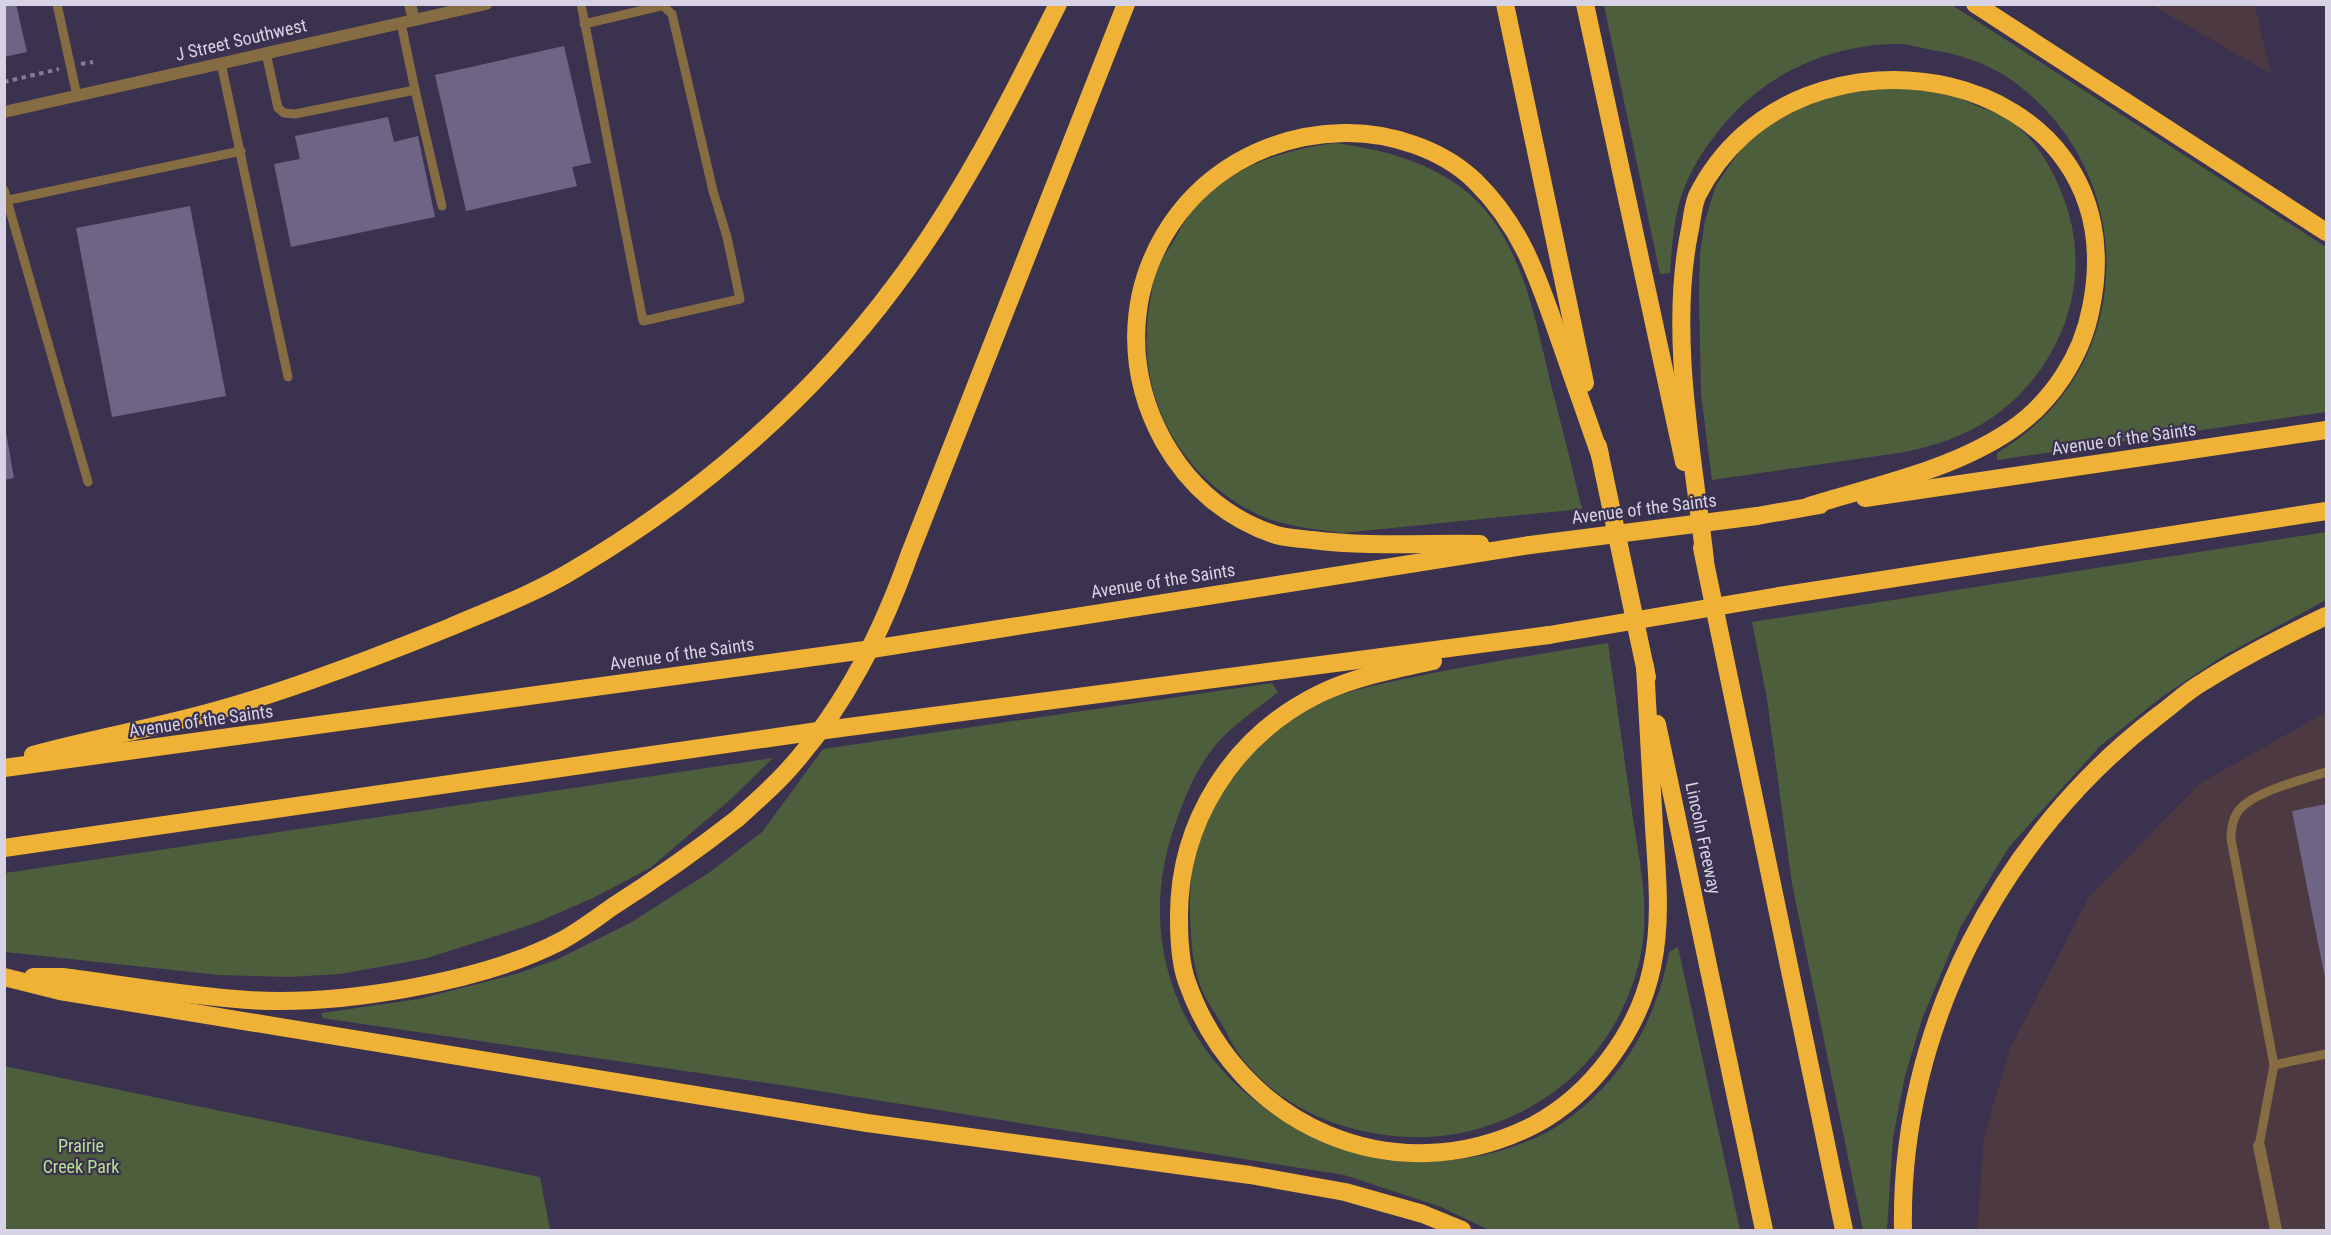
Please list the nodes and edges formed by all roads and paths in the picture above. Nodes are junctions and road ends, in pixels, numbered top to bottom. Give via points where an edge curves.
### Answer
1 (57, 4) edge
2 (410, 4) edge
3 (486, 4) edge
4 (580, 4) edge
5 (1058, 4) edge
6 (1126, 4) edge
7 (1505, 4) edge
8 (1585, 4) edge
9 (1975, 4) edge
10 (661, 5) edge
11 (408, 21) junction
12 (584, 24) junction
13 (267, 53) junction
14 (93, 62) dead end
15 (221, 63) junction
16 (71, 67) junction
17 (1941, 67) dead end
18 (1806, 77) dead end
19 (4, 82) edge
20 (415, 90) junction
21 (77, 96) junction
22 (4, 112) edge
23 (241, 151) junction
24 (4, 190) edge
25 (6, 200) edge
26 (442, 206) dead end
27 (2326, 232) edge
28 (288, 377) dead end
29 (2326, 430) edge
30 (1600, 455) junction
31 (88, 482) dead end
32 (1809, 507) junction
33 (2326, 511) edge
34 (1530, 545) junction
35 (1705, 560) junction
36 (2326, 616) edge
37 (1549, 635) junction
38 (1645, 666) junction
39 (4, 763) edge
40 (4, 768) edge
41 (2326, 772) edge
42 (4, 848) edge
43 (4, 977) edge
44 (2326, 1054) edge
45 (2274, 1065) junction
46 (2259, 1146) joint
47 (1462, 1230) edge
48 (1764, 1230) edge
49 (1844, 1230) edge
50 (1903, 1230) edge
51 (2276, 1230) edge

1 - 16 lane
2 - 11 street
3 - 11 street, J Street Southwest
4 - 12 lane
5 - 39 highway via 962,186 894,288 774,421 640,527 573,571 483,614 363,663 220,710
6 - 43 highway, bridge via 889,612 855,679 822,728 787,771 738,818 683,862 559,942 498,966 430,982 368,995 248,1000 63,977
7 - 30 highway
8 - 35 highway
9 - 27 highway
10 - 12 lane
10 - 12 lane via 672,14 740,298 644,321
11 - 13 street, J Street Southwest
11 - 20 lane
13 - 15 street, J Street Southwest
13 - 20 lane via 278,108 284,113
14 - 16 path
15 - 21 street, J Street Southwest
15 - 23 lane
16 - 19 path
16 - 21 lane
17 - 32 highway via 1970,75 2007,96 2037,120 2063,153 2084,190 2096,232 2098,277 2088,326 2069,368 2044,403 2012,429 1963,458
18 - 35 highway via 1776,94 1736,128 1696,198 1685,250 1681,307 1686,390
20 - 26 lane
21 - 22 street, J Street Southwest
23 - 25 lane
23 - 28 lane
24 - 25 lane
25 - 31 lane
29 - 32 highway, Avenue of the Saints
30 - 34 highway via 1534,266 1515,230 1472,178 1449,162 1387,136 1327,133 1263,148 1207,183 1185,203 1151,258 1140,291 1136,325 1142,389 1155,426 1191,480 1219,507 1247,524 1279,536 1341,544
30 - 38 highway, Lincoln Freeway
32 - 34 highway, Avenue of the Saints, bridge
33 - 37 highway, bridge
34 - 40 highway, Avenue of the Saints via 872,649
35 - 49 highway
36 - 50 highway via 2201,682 2133,734 2074,790 2028,848 1965,951 1941,1009 1911,1127 1902,1198
37 - 38 highway via 1375,674 1319,694 1268,726 1238,755 1210,794 1191,840 1179,886 1179,934 1186,979 1205,1024 1228,1059 1262,1094 1298,1120 1338,1139 1384,1152 1432,1155 1480,1145 1516,1133 1557,1112 1589,1085 1617,1049 1652,969 1659,909
37 - 42 highway via 830,729
38 - 48 highway, Lincoln Freeway
41 - 45 lane via 2244,805 2231,826
43 - 47 highway via 60,991 867,1123 1250,1175 1346,1192 1423,1214
44 - 45 lane
45 - 46 lane
46 - 51 street

